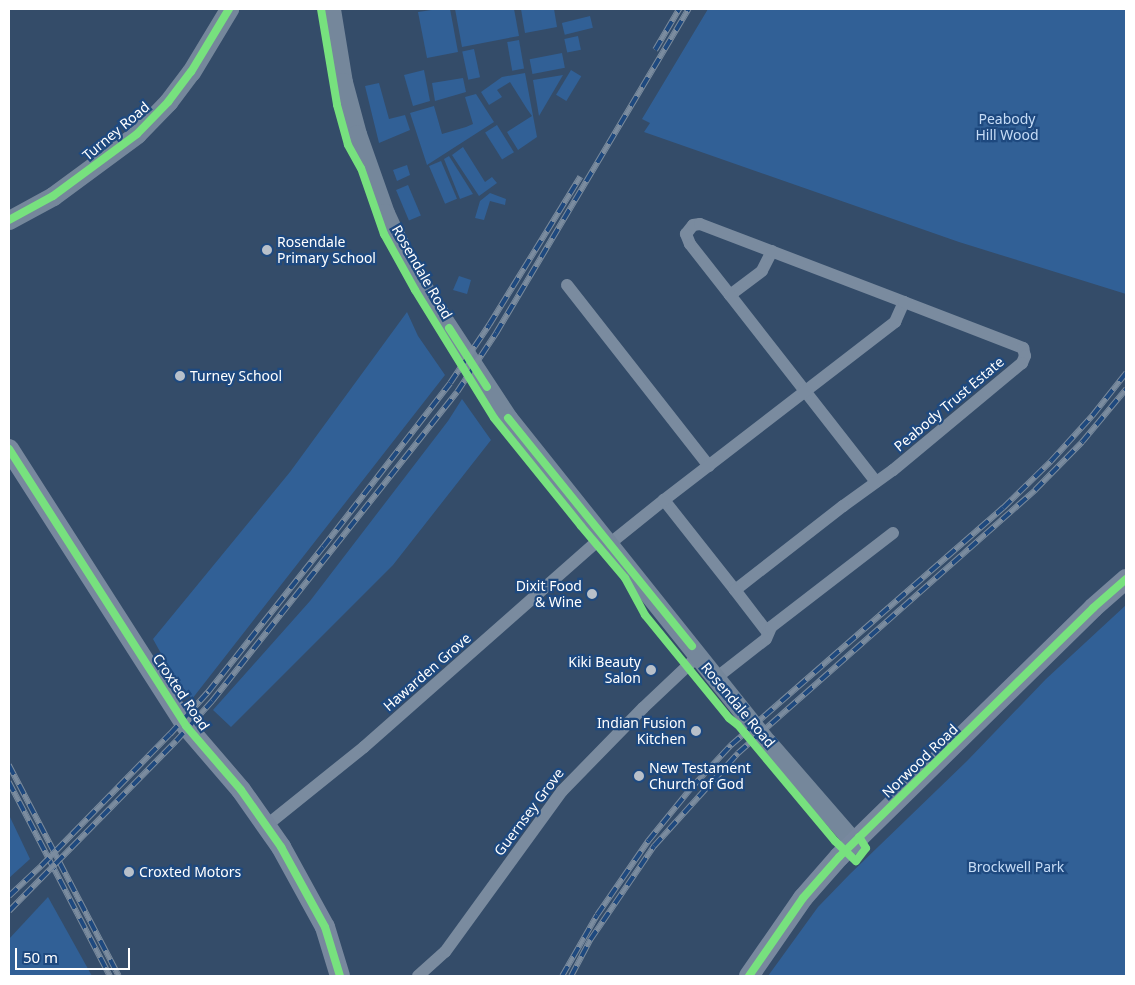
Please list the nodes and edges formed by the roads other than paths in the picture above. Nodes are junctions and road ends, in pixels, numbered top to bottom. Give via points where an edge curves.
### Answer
1 (229, 9) edge
2 (331, 9) edge
3 (9, 220) edge
4 (772, 251) junction
5 (567, 285) dead end
6 (730, 295) junction
7 (904, 302) junction
8 (804, 391) junction
9 (9, 449) edge
10 (709, 466) junction
11 (876, 482) junction
12 (664, 500) junction
13 (894, 533) dead end
14 (605, 541) junction
15 (1126, 579) edge
16 (735, 590) junction
17 (768, 633) junction
18 (699, 655) junction
19 (716, 678) junction
20 (267, 825) junction
21 (854, 842) junction
22 (340, 976) edge
23 (418, 976) edge
24 (749, 976) edge

1 - 3 street, Turney Road via 191,72 137,134 52,196
2 - 14 street, Rosendale Road via 343,82 357,134 385,213 409,265 508,418
4 - 6 street via 762,271
4 - 6 street, Peabody Trust Estate via 700,224 690,227 687,241
4 - 7 street, Peabody Trust Estate
5 - 10 street
6 - 8 street, Peabody Trust Estate
7 - 8 street via 895,322
7 - 11 street, Peabody Trust Estate via 1020,346 1025,356 1022,363
8 - 10 street
8 - 11 street, Peabody Trust Estate
9 - 20 main road, Croxted Road via 186,726
10 - 12 street
11 - 16 street, Peabody Trust Estate
12 - 14 street
12 - 16 street
13 - 17 street
14 - 18 street, Rosendale Road
14 - 20 street, Hawarden Grove via 364,747
15 - 21 main road, Norwood Road
16 - 17 street
17 - 19 street via 766,639
18 - 19 street, Rosendale Road
18 - 23 street, Guernsey Grove via 562,791 446,952
19 - 21 street, Rosendale Road
20 - 22 main road, Croxted Road via 302,881 325,927
21 - 24 main road, Norwood Road via 803,898

